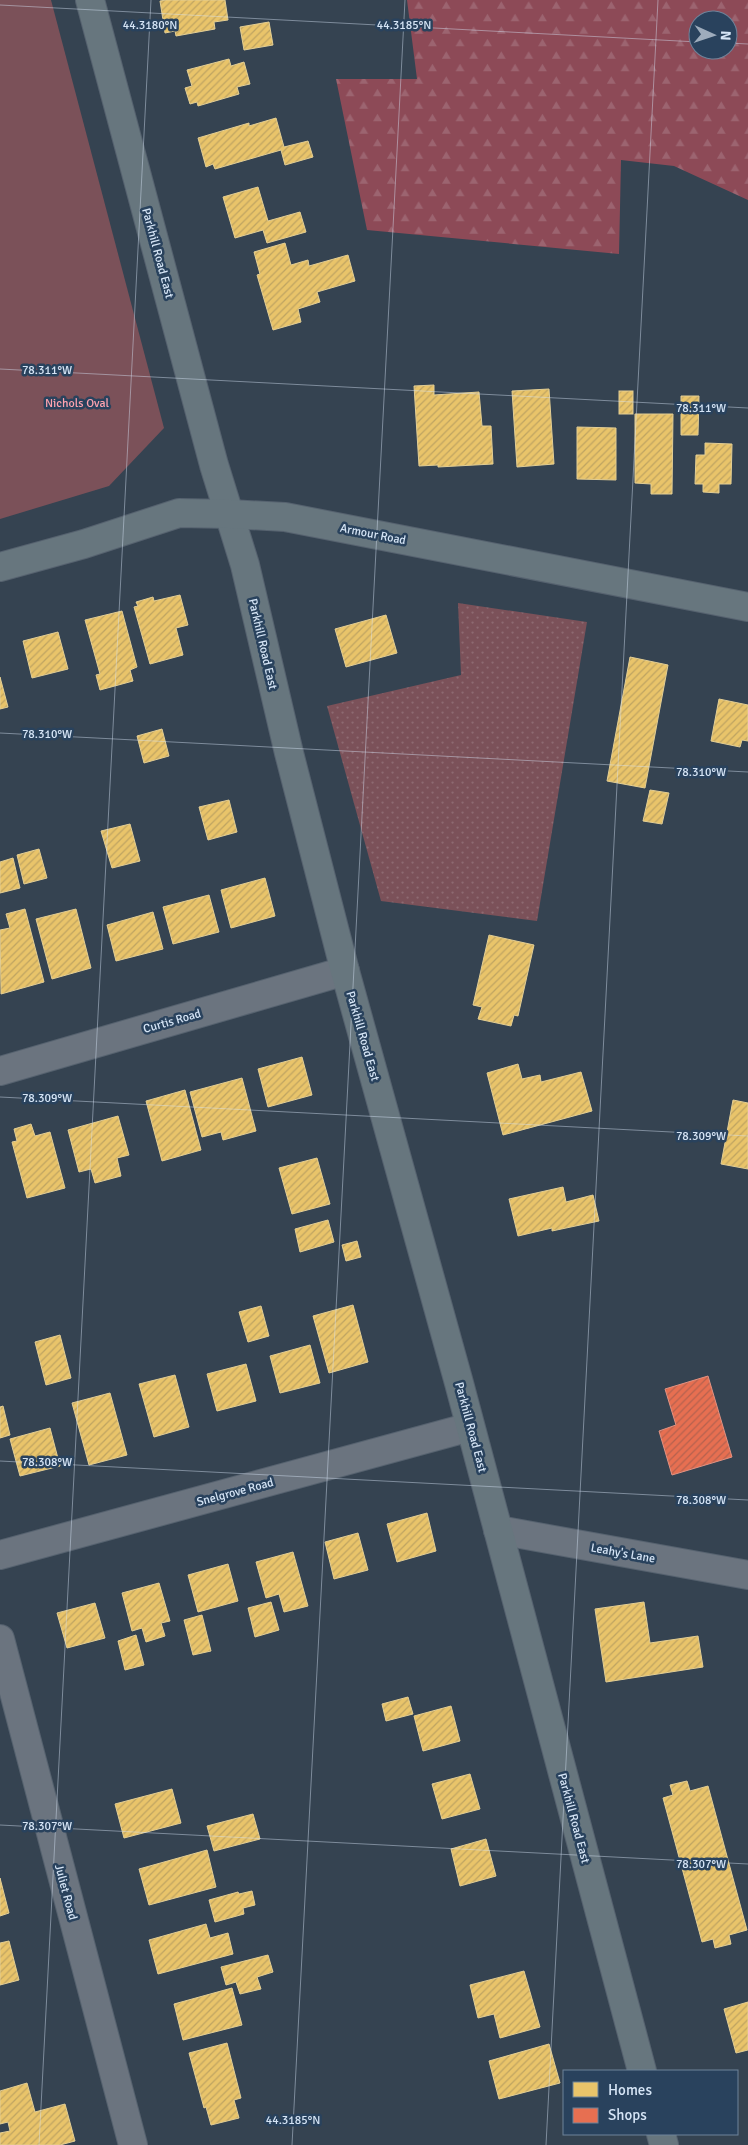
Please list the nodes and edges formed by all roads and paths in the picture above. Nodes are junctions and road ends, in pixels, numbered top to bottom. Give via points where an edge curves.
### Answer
1 (90, 0) edge
2 (230, 514) junction
3 (0, 567) edge
4 (748, 607) edge
5 (344, 971) junction
6 (0, 1071) edge
7 (470, 1427) junction
8 (498, 1530) junction
9 (0, 1555) edge
10 (748, 1575) edge
11 (0, 1639) edge
12 (642, 2070) edge
13 (133, 2145) edge

1 - 2 main road, Parkhill Road East via 214,465
2 - 3 main road, Armour Road via 179,513
2 - 4 main road, Armour Road via 285,518
2 - 5 main road, Parkhill Road East
5 - 6 street, Curtis Road
5 - 7 main road, Parkhill Road East
7 - 8 main road, Parkhill Road East
7 - 9 street, Snelgrove Road
8 - 10 street, Leahy's Lane
8 - 12 main road, Parkhill Road East
11 - 13 street, Juliet Road

